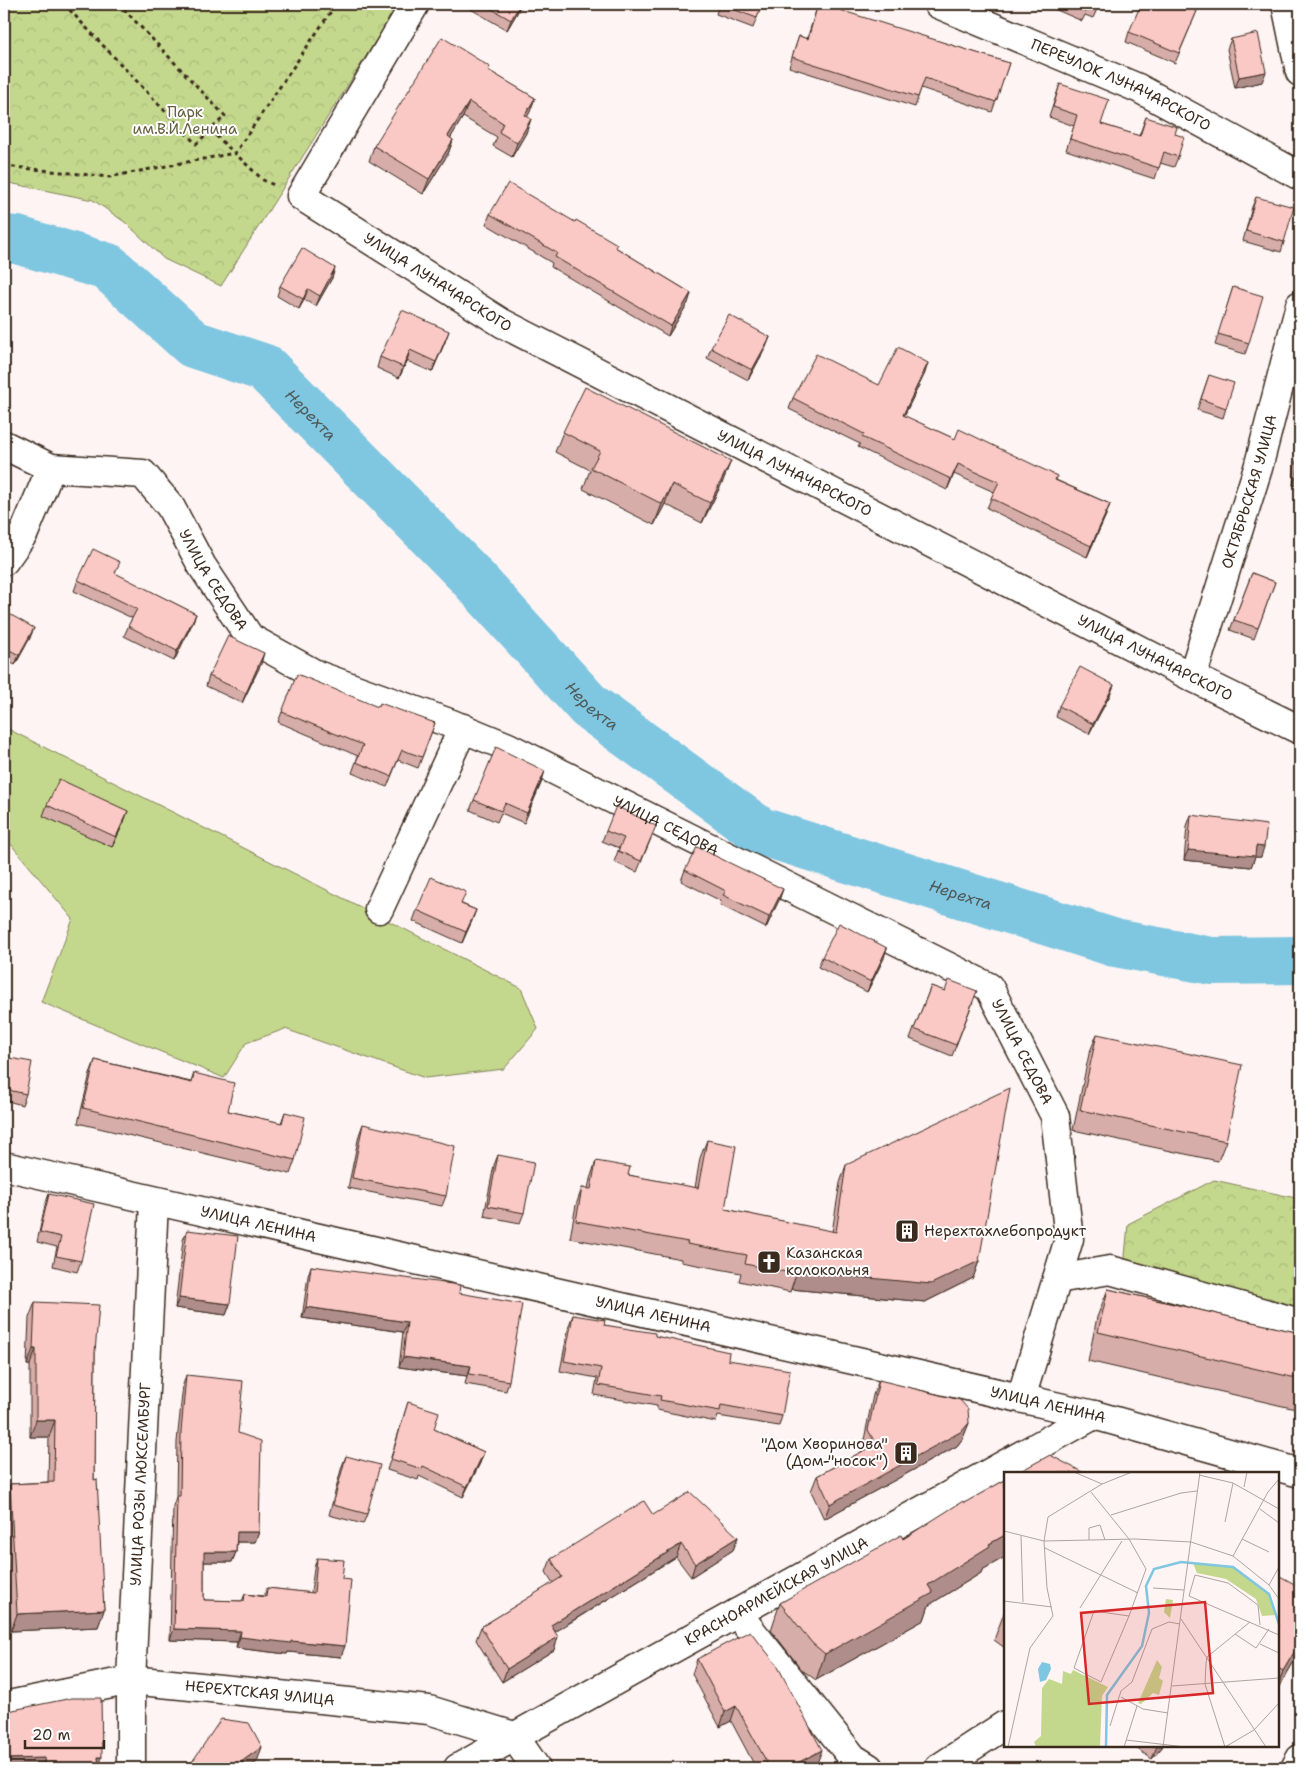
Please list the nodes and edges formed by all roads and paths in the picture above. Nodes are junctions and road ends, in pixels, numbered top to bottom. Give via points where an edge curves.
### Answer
1 (64, 4) edge
2 (119, 4) edge
3 (336, 4) edge
4 (415, 4) edge
5 (938, 4) edge
6 (1286, 4) edge
7 (1300, 72) edge
8 (210, 130) junction
9 (235, 153) junction
10 (4, 166) edge
11 (1300, 176) edge
12 (263, 180) dead end
13 (1300, 304) edge
14 (4, 445) edge
15 (51, 468) junction
16 (4, 561) edge
17 (1192, 677) junction
18 (463, 728) junction
19 (1300, 730) edge
20 (379, 910) dead end
21 (4, 1166) edge
22 (154, 1202) junction
23 (1057, 1279) junction
24 (1300, 1322) edge
25 (1021, 1398) junction
26 (1094, 1415) junction
27 (1030, 1451) junction
28 (1053, 1464) edge
29 (1300, 1473) edge
30 (737, 1613) junction
31 (131, 1680) junction
32 (4, 1706) edge
33 (1004, 1726) edge
34 (514, 1736) junction
35 (1300, 1759) edge
36 (131, 1768) edge
37 (458, 1768) edge
38 (536, 1768) edge
39 (869, 1768) edge
40 (939, 1768) edge
41 (1295, 1768) edge

1 - 8 path via 196,144
2 - 8 path via 225,116
3 - 9 path
4 - 17 street, УЛИЦА ЛУНАЧАРСКОГО via 301,196 502,323
5 - 11 street, ПЕРЕУЛОК ЛУНАЧАРСКОГО via 1138,88
6 - 7 street
8 - 9 path
9 - 10 path via 109,177
9 - 12 path
13 - 17 street, ОКТЯБРЬСКАЯ УЛИЦА via 1258,468
14 - 15 street, УЛИЦА СЕДОВА
15 - 16 street via 24,534
15 - 18 street, УЛИЦА СЕДОВА via 143,474 170,506 202,566 250,638 317,675
17 - 19 street, УЛИЦА ЛУНАЧАРСКОГО
18 - 20 street
18 - 23 street, УЛИЦА СЕДОВА via 508,747 990,987 1055,1116 1069,1239
21 - 22 street, УЛИЦА ЛЕНИНА
22 - 25 street, УЛИЦА ЛЕНИНА
22 - 31 street, УЛИЦА РОЗЫ ЛЮКСЕМБУРГ
23 - 24 street via 1110,1270
23 - 25 street, УЛИЦА СЕДОВА
25 - 26 street, УЛИЦА ЛЕНИНА
26 - 27 street, КРАСНОАРМЕЙСКАЯ УЛИЦА
26 - 29 street, УЛИЦА ЛЕНИНА
27 - 28 street
27 - 30 street, КРАСНОАРМЕЙСКАЯ УЛИЦА
30 - 34 street, КРАСНОАРМЕЙСКАЯ УЛИЦА
30 - 39 street via 854,1758
31 - 32 street, НЕРЕХТСКАЯ УЛИЦА
31 - 34 street, НЕРЕХТСКАЯ УЛИЦА via 429,1710
31 - 36 street, УЛИЦА РОЗЫ ЛЮКСЕМБУРГ
33 - 40 street
34 - 37 street, КРАСНОАРМЕЙСКАЯ УЛИЦА
34 - 38 street
35 - 41 street

